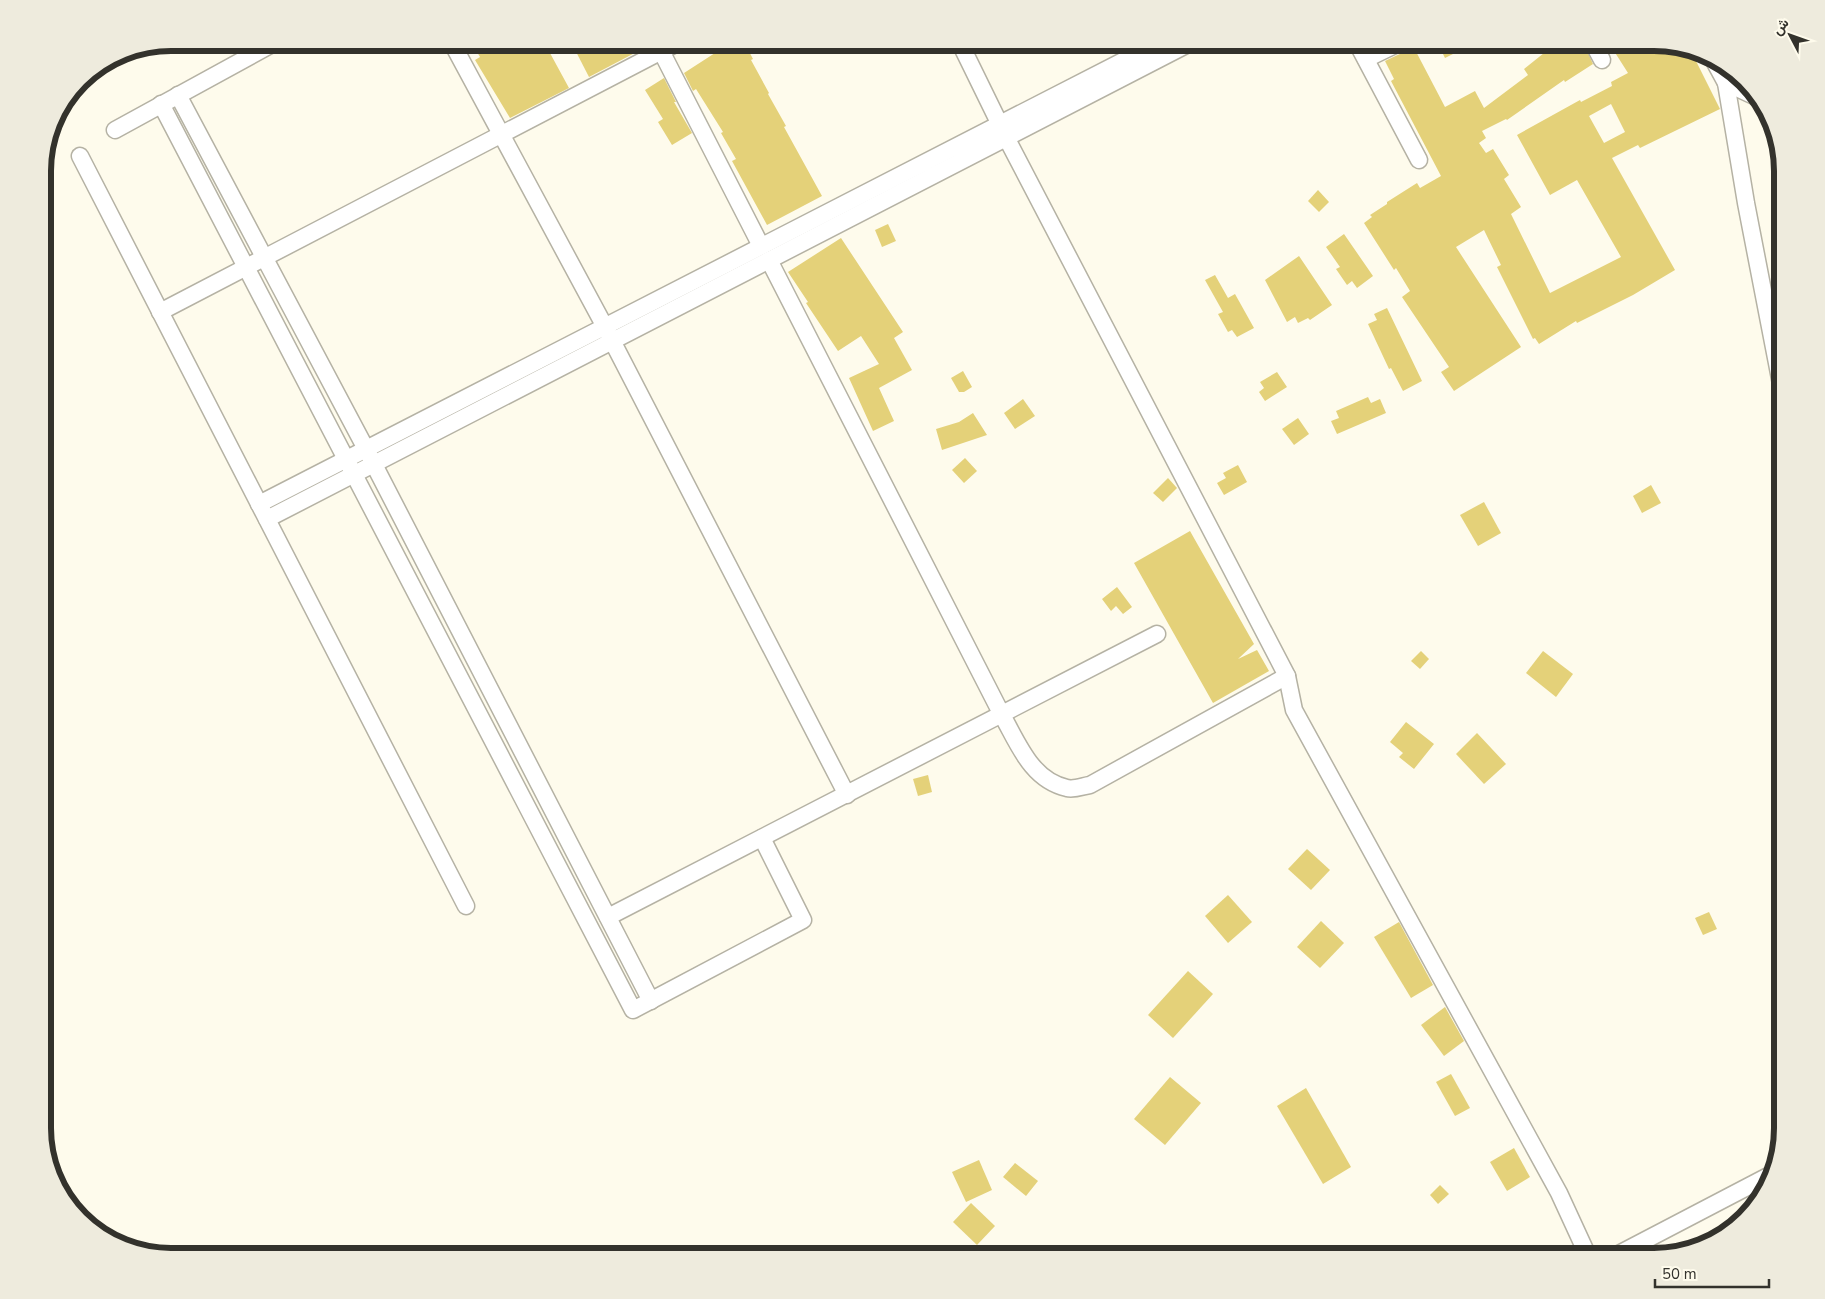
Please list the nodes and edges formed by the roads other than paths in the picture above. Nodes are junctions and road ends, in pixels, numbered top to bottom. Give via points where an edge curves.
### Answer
1 (258, 51) edge
2 (457, 51) edge
3 (652, 51) edge
4 (661, 51) edge
5 (964, 51) edge
6 (1142, 51) edge
7 (1171, 51) edge
8 (1362, 51) edge
9 (1382, 51) edge
10 (1598, 51) edge
11 (1366, 59) junction
12 (1602, 60) dead end
13 (1719, 70) edge
14 (1726, 84) junction
15 (1744, 92) edge
16 (178, 95) junction
17 (160, 104) junction
18 (115, 130) dead end
19 (1003, 130) junction
20 (501, 134) junction
21 (80, 156) dead end
22 (1418, 160) dead end
23 (765, 253) junction
24 (264, 257) junction
25 (246, 267) junction
26 (160, 312) junction
27 (608, 334) junction
28 (1774, 348) edge
29 (366, 449) junction
30 (346, 460) junction
31 (374, 464) junction
32 (354, 474) junction
33 (259, 504) junction
34 (267, 519) junction
35 (1157, 634) dead end
36 (1286, 676) junction
37 (1002, 714) junction
38 (847, 795) junction
39 (762, 838) junction
40 (466, 906) dead end
41 (608, 918) junction
42 (651, 1001) junction
43 (1762, 1179) edge
44 (1584, 1248) edge
45 (1629, 1248) edge

1 - 16 street
2 - 20 street
3 - 20 street
4 - 23 street
5 - 19 street
6 - 19 street
7 - 19 street
8 - 11 street
9 - 11 street
10 - 12 street
11 - 22 street
13 - 14 street
14 - 15 street
14 - 28 street
16 - 17 street
16 - 24 street
17 - 18 street
17 - 25 street
19 - 23 street
19 - 36 street
20 - 24 street
20 - 27 street
21 - 26 street
23 - 27 street
23 - 37 street
24 - 25 street
24 - 29 street
25 - 26 street
25 - 30 street
26 - 33 street
27 - 29 street
27 - 31 street
27 - 38 street
29 - 30 street
29 - 31 street
30 - 32 street
30 - 33 street
31 - 32 street
31 - 41 street
32 - 34 street
32 - 42 street via 633,1010
33 - 34 street
34 - 40 street
35 - 37 street
36 - 37 street via 1090,785 1069,789 1050,782 1030,765
36 - 44 street via 1294,710 1559,1193
37 - 38 street
38 - 39 street
39 - 41 street
39 - 42 street via 803,920
41 - 42 street
43 - 45 street

